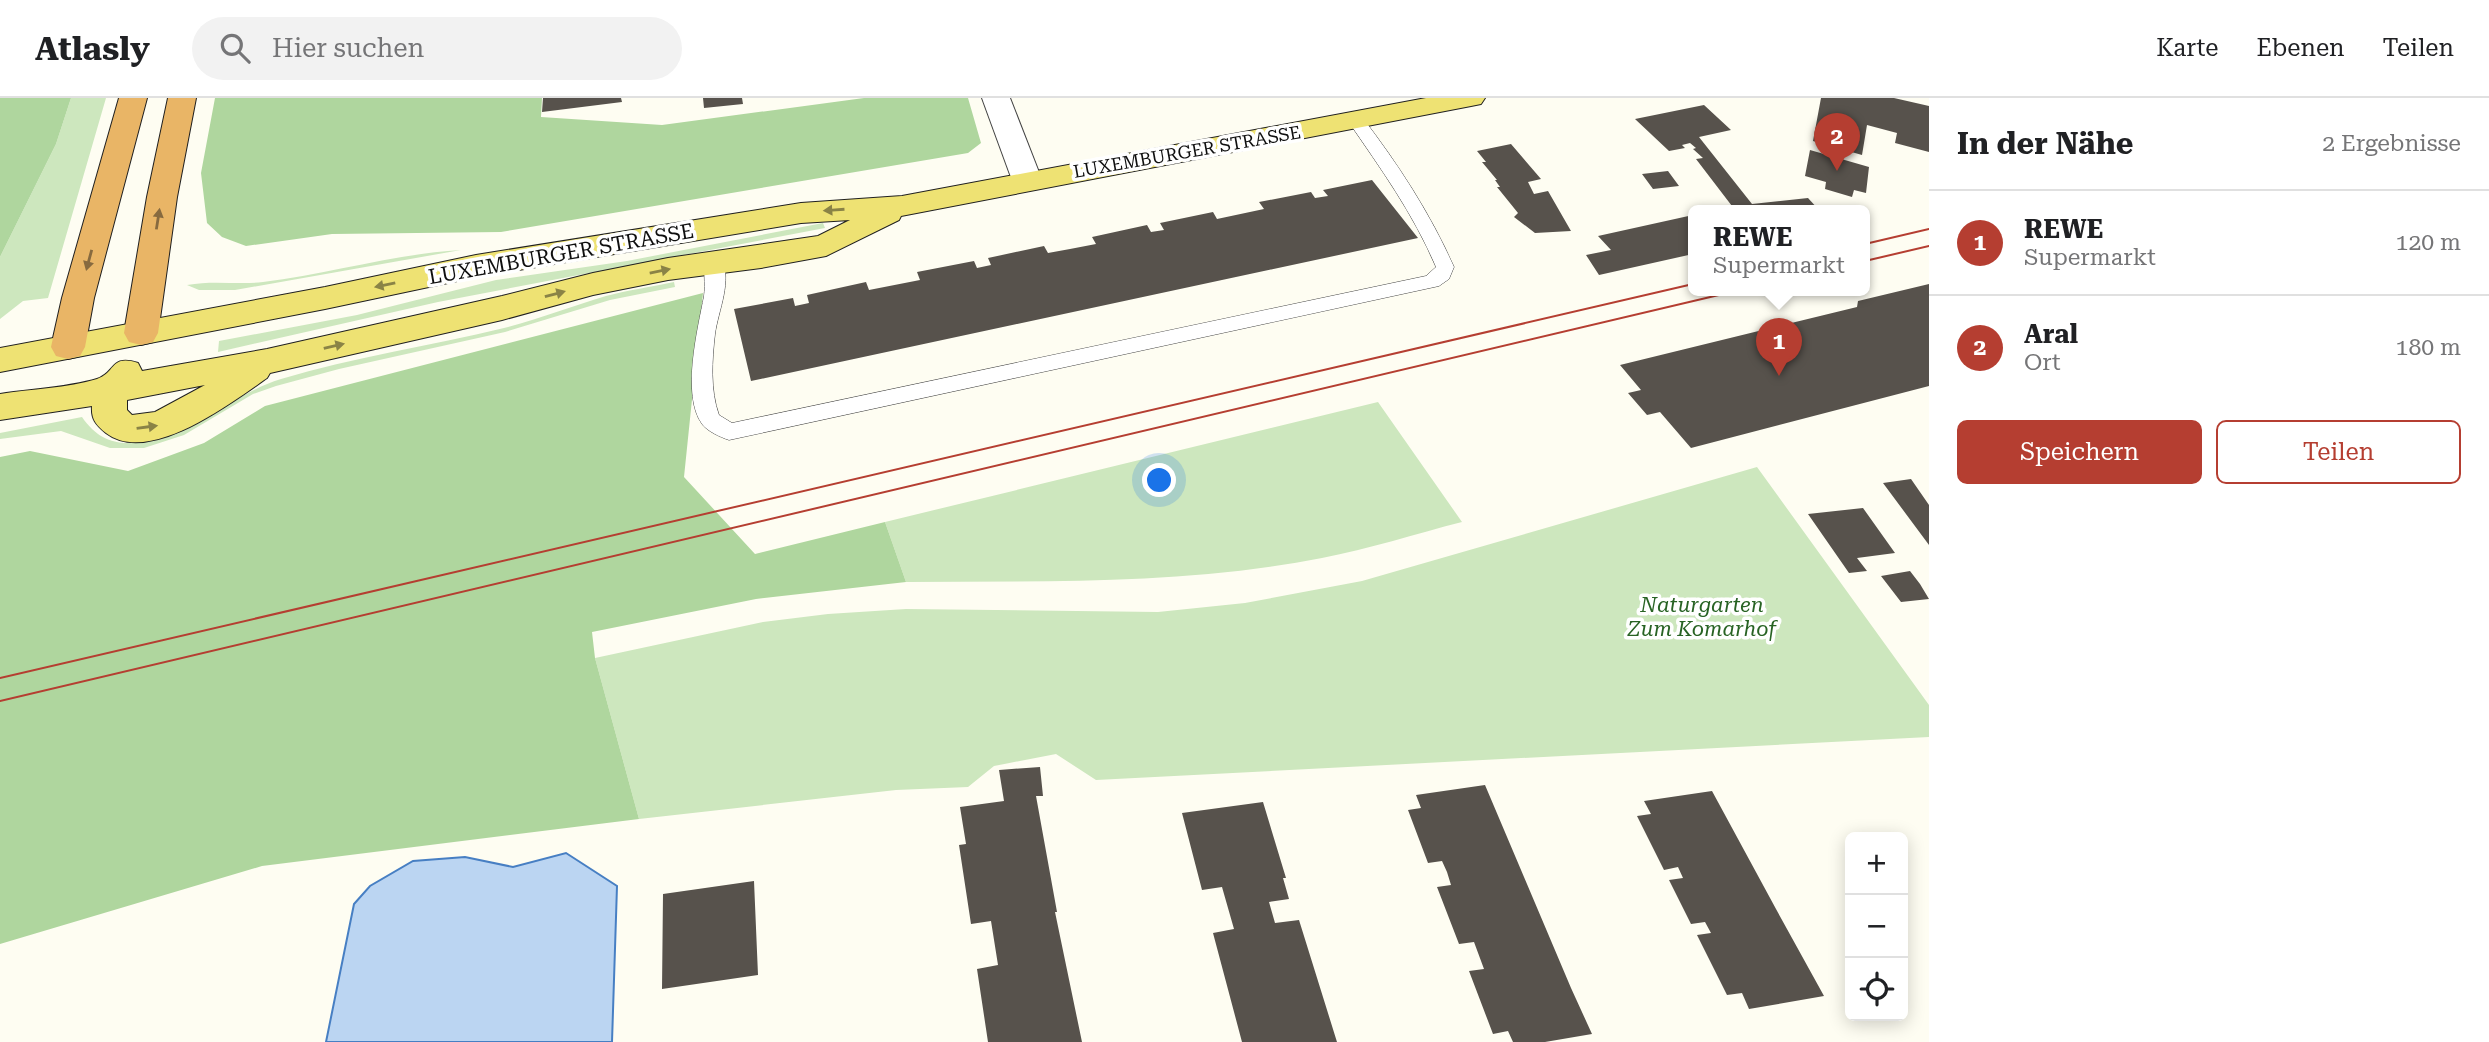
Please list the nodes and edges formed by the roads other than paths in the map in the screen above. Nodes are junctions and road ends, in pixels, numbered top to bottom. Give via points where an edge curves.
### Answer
1 (133, 98) edge
2 (182, 98) edge
3 (996, 98) edge
4 (1471, 98) edge
5 (1356, 121) junction
6 (1027, 180) junction
7 (902, 206) junction
8 (714, 263) junction
9 (221, 317) junction
10 (141, 333) junction
11 (0, 360) edge
12 (74, 360) junction
13 (110, 390) junction
14 (0, 405) edge

1 -> 12 highway via 78,298
10 -> 2 highway
3 - 6 street
4 - 5 main road, LUXEMBURGER STRASSE
5 - 6 main road, LUXEMBURGER STRASSE
5 - 8 lane via 1396,174 1435,244 1445,267 1432,281 729,432 710,420 704,376 706,330 717,281
6 - 7 main road, LUXEMBURGER STRASSE
7 - 8 main road, LUXEMBURGER STRASSE via 826,245
7 -> 9 main road, LUXEMBURGER STRASSE via 802,213 476,266
13 -> 8 main road, LUXEMBURGER STRASSE via 109,416 126,429 161,425 267,361 593,284
9 - 10 main road, LUXEMBURGER STRASSE
9 - 13 main road, LUXEMBURGER STRASSE via 136,360
10 - 12 main road via 115,355
11 - 12 main road
12 - 13 main road via 92,383
12 - 14 main road
13 - 14 main road

